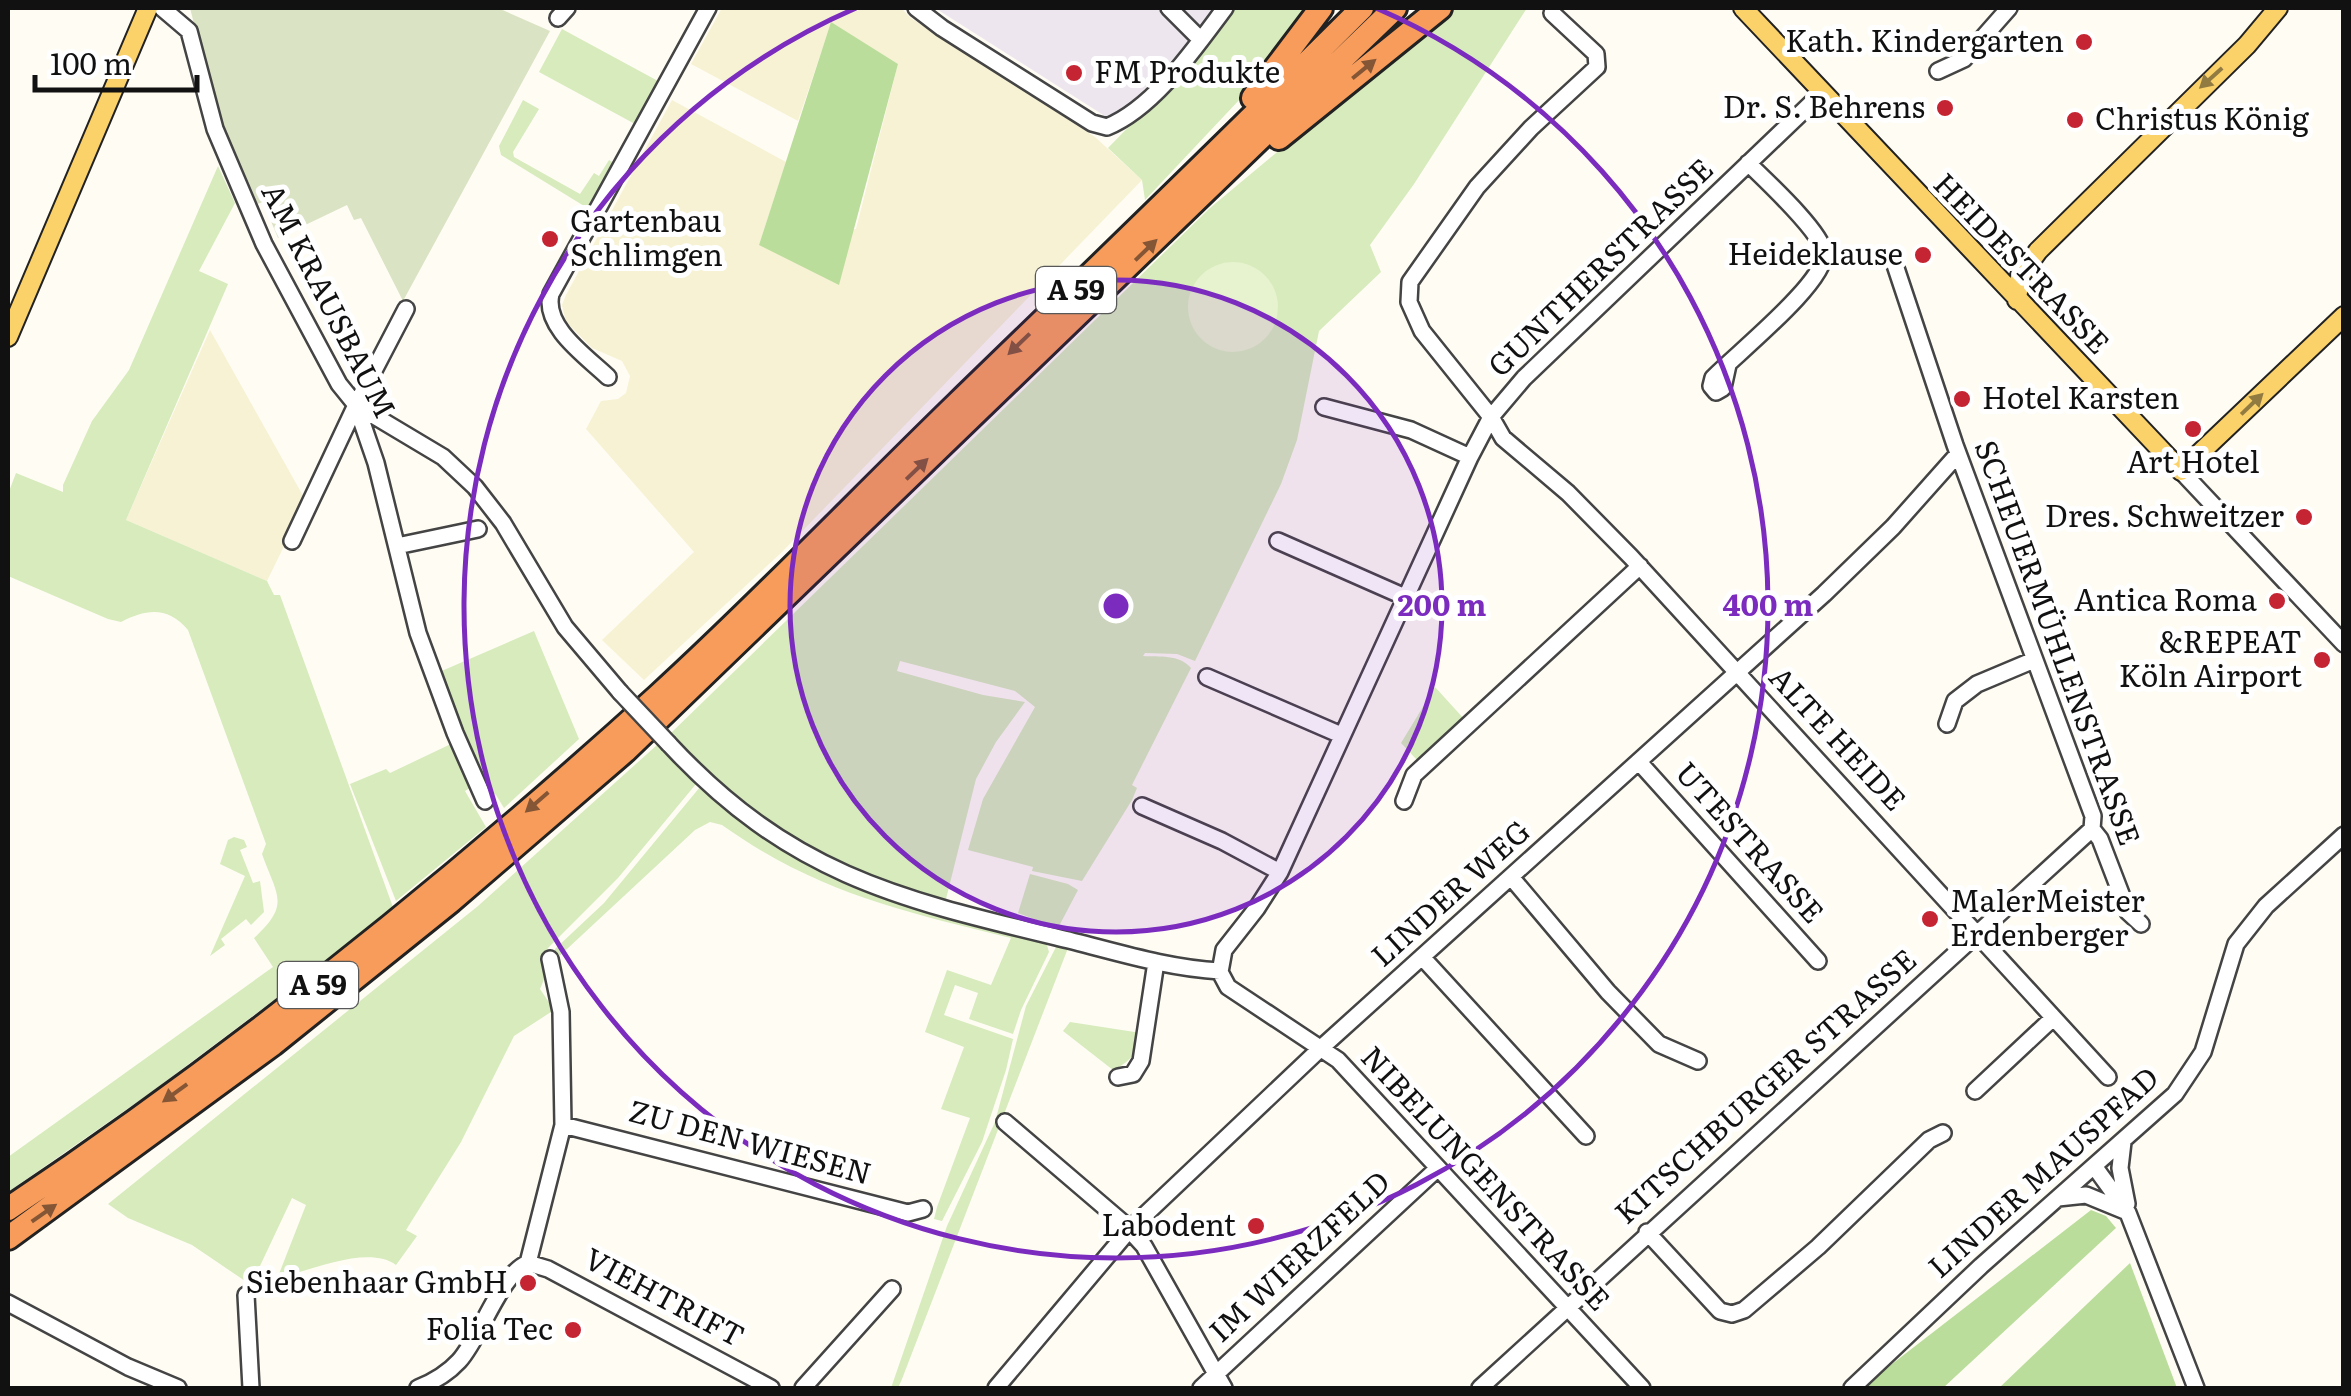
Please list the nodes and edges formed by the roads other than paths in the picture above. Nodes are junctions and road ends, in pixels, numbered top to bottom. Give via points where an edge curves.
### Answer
1 (148, 8) edge
2 (162, 8) edge
3 (708, 8) edge
4 (916, 8) edge
5 (1169, 8) edge
6 (1224, 8) edge
7 (1321, 8) edge
8 (1362, 8) edge
9 (1395, 8) edge
10 (1440, 8) edge
11 (1743, 8) edge
12 (2010, 8) edge
13 (2278, 8) edge
14 (1552, 14) dead end
15 (1201, 40) junction
16 (1938, 71) dead end
17 (1822, 93) junction
18 (1748, 163) junction
19 (1191, 180) junction
20 (1179, 218) junction
21 (2038, 251) junction
22 (1894, 262) dead end
23 (1988, 268) junction
24 (2018, 300) junction
25 (406, 310) dead end
26 (2344, 316) edge
27 (8, 337) edge
28 (1728, 365) dead end
29 (608, 378) dead end
30 (356, 405) junction
31 (1324, 406) dead end
32 (1491, 417) junction
33 (1958, 454) junction
34 (1470, 457) junction
35 (2181, 471) junction
36 (478, 529) dead end
37 (1278, 541) dead end
38 (292, 542) dead end
39 (397, 546) junction
40 (1640, 566) junction
41 (1405, 597) junction
42 (2344, 644) edge
43 (2034, 660) junction
44 (1738, 672) junction
45 (1207, 677) dead end
46 (1947, 724) dead end
47 (1342, 735) junction
48 (1639, 762) junction
49 (485, 801) dead end
50 (1404, 801) dead end
51 (1142, 806) dead end
52 (2092, 829) junction
53 (2344, 835) edge
54 (1280, 872) junction
55 (1511, 876) junction
56 (2141, 924) dead end
57 (1976, 932) junction
58 (1422, 957) junction
59 (550, 959) dead end
60 (1818, 960) dead end
61 (1156, 962) junction
62 (1220, 971) junction
63 (2054, 1018) junction
64 (1321, 1048) junction
65 (1698, 1061) dead end
66 (1118, 1077) dead end
67 (2108, 1077) dead end
68 (1976, 1091) dead end
69 (1005, 1122) dead end
70 (563, 1125) junction
71 (1943, 1134) dead end
72 (1586, 1136) dead end
73 (2122, 1142) junction
74 (2094, 1166) junction
75 (1438, 1168) junction
76 (2058, 1198) junction
77 (8, 1208) edge
78 (923, 1209) dead end
79 (2128, 1213) junction
80 (1130, 1229) junction
81 (1647, 1232) junction
82 (8, 1238) edge
83 (528, 1263) junction
84 (892, 1289) dead end
85 (246, 1295) dead end
86 (8, 1303) edge
87 (1566, 1308) junction
88 (1215, 1373) junction
89 (178, 1388) edge
90 (250, 1388) edge
91 (418, 1388) edge
92 (771, 1388) edge
93 (803, 1388) edge
94 (996, 1388) edge
95 (1201, 1388) edge
96 (1224, 1388) edge
97 (1480, 1388) edge
98 (1642, 1388) edge
99 (1852, 1388) edge
100 (2196, 1388) edge

1 - 27 main road
2 - 30 street, AM KRAUSBAUM via 189,31 215,130 264,244
3 - 29 street via 550,294 555,323
4 - 15 street via 1099,126 1140,108
5 - 15 street
6 - 15 street
7 - 19 highway
8 - 19 highway, A 59
9 - 20 highway, A 59
20 -> 10 highway
11 - 17 main road, HEIDESTRASSE
12 - 16 street via 1964,60
13 -> 21 main road
14 - 32 street, ALTE HEIDE via 1596,54 1597,67 1477,187 1408,292 1422,330
17 - 18 street, GUNTHERSTRASSE
17 - 23 main road, HEIDESTRASSE
18 - 28 street via 1816,236 1824,261 1813,283
18 - 32 street, GUNTHERSTRASSE
19 -> 77 highway, A 59 via 660,694 440,887 263,1029
82 -> 20 highway, A 59 via 273,1044 610,764
21 - 23 main road via 2013,268
21 - 24 main road via 2020,276
22 - 33 street, SCHEUERMÜHLENSTRASSE
23 - 24 main road, HEIDESTRASSE
24 - 35 main road, HEIDESTRASSE
25 - 30 street
35 -> 26 main road
30 - 38 street
30 - 39 street, AM KRAUSBAUM
30 - 61 street, bridge via 443,456 476,486 565,627 702,780 769,834 843,875 907,898
31 - 34 street via 1411,430
32 - 34 street, GUNTHERSTRASSE
32 - 40 street, ALTE HEIDE via 1503,438
33 - 43 street, SCHEUERMÜHLENSTRASSE
33 - 44 street, LINDER WEG via 1863,557
34 - 41 street, GUNTHERSTRASSE
35 - 42 street, HEIDESTRASSE
36 - 39 street
37 - 41 street
39 - 49 street, AM KRAUSBAUM via 432,675
40 - 44 street, ALTE HEIDE
40 - 50 street via 1414,775
41 - 47 street, GUNTHERSTRASSE
43 - 46 street via 1976,684 1955,700
43 - 52 street, SCHEUERMÜHLENSTRASSE via 2093,816
44 - 48 street, LINDER WEG
44 - 57 street, ALTE HEIDE
45 - 47 street
47 - 54 street, GUNTHERSTRASSE
48 - 55 street, LINDER WEG
48 - 60 street, UTESTRASSE
51 - 54 street
52 - 56 street, SCHEUERMÜHLENSTRASSE via 2128,912
52 - 57 street, KITSCHBURGER STRASSE
53 - 73 street, LINDER MAUSPFAD via 2249,924 2226,969 2199,1060 2175,1094
54 - 62 street, GUNTHERSTRASSE via 1224,950
55 - 58 street, LINDER WEG
55 - 65 street via 1659,1044
57 - 63 street, ALTE HEIDE
57 - 81 street, KITSCHBURGER STRASSE
58 - 64 street, LINDER WEG
58 - 72 street
59 - 70 street via 561,1012
61 - 62 street
61 - 66 street via 1141,1061 1132,1074
62 - 64 street, NIBELUNGENSTRASSE via 1228,987
63 - 67 street, ALTE HEIDE
63 - 68 street
64 - 75 street, NIBELUNGENSTRASSE
64 - 80 street, LINDER WEG
69 - 80 street
70 - 78 street, ZU DEN WIESEN via 908,1212
70 - 83 street
71 - 81 street via 1777,1283 1732,1314 1709,1300
73 - 74 street, LINDER MAUSPFAD
73 - 79 street
74 - 76 street, LINDER MAUSPFAD
74 - 79 street
75 - 87 street, NIBELUNGENSTRASSE
75 - 88 street, IM WIERZFELD
76 - 79 street via 2086,1195
76 - 99 street, LINDER MAUSPFAD
79 - 100 street
80 - 88 street
80 - 94 street, LINDER WEG
81 - 87 street, KITSCHBURGER STRASSE
83 - 91 street via 511,1276 460,1360
83 - 92 street, VIEHTRIFT
84 - 93 street
85 - 90 street
86 - 89 street
87 - 97 street, KITSCHBURGER STRASSE
87 - 98 street, NIBELUNGENSTRASSE
88 - 95 street, IM WIERZFELD
88 - 96 street

